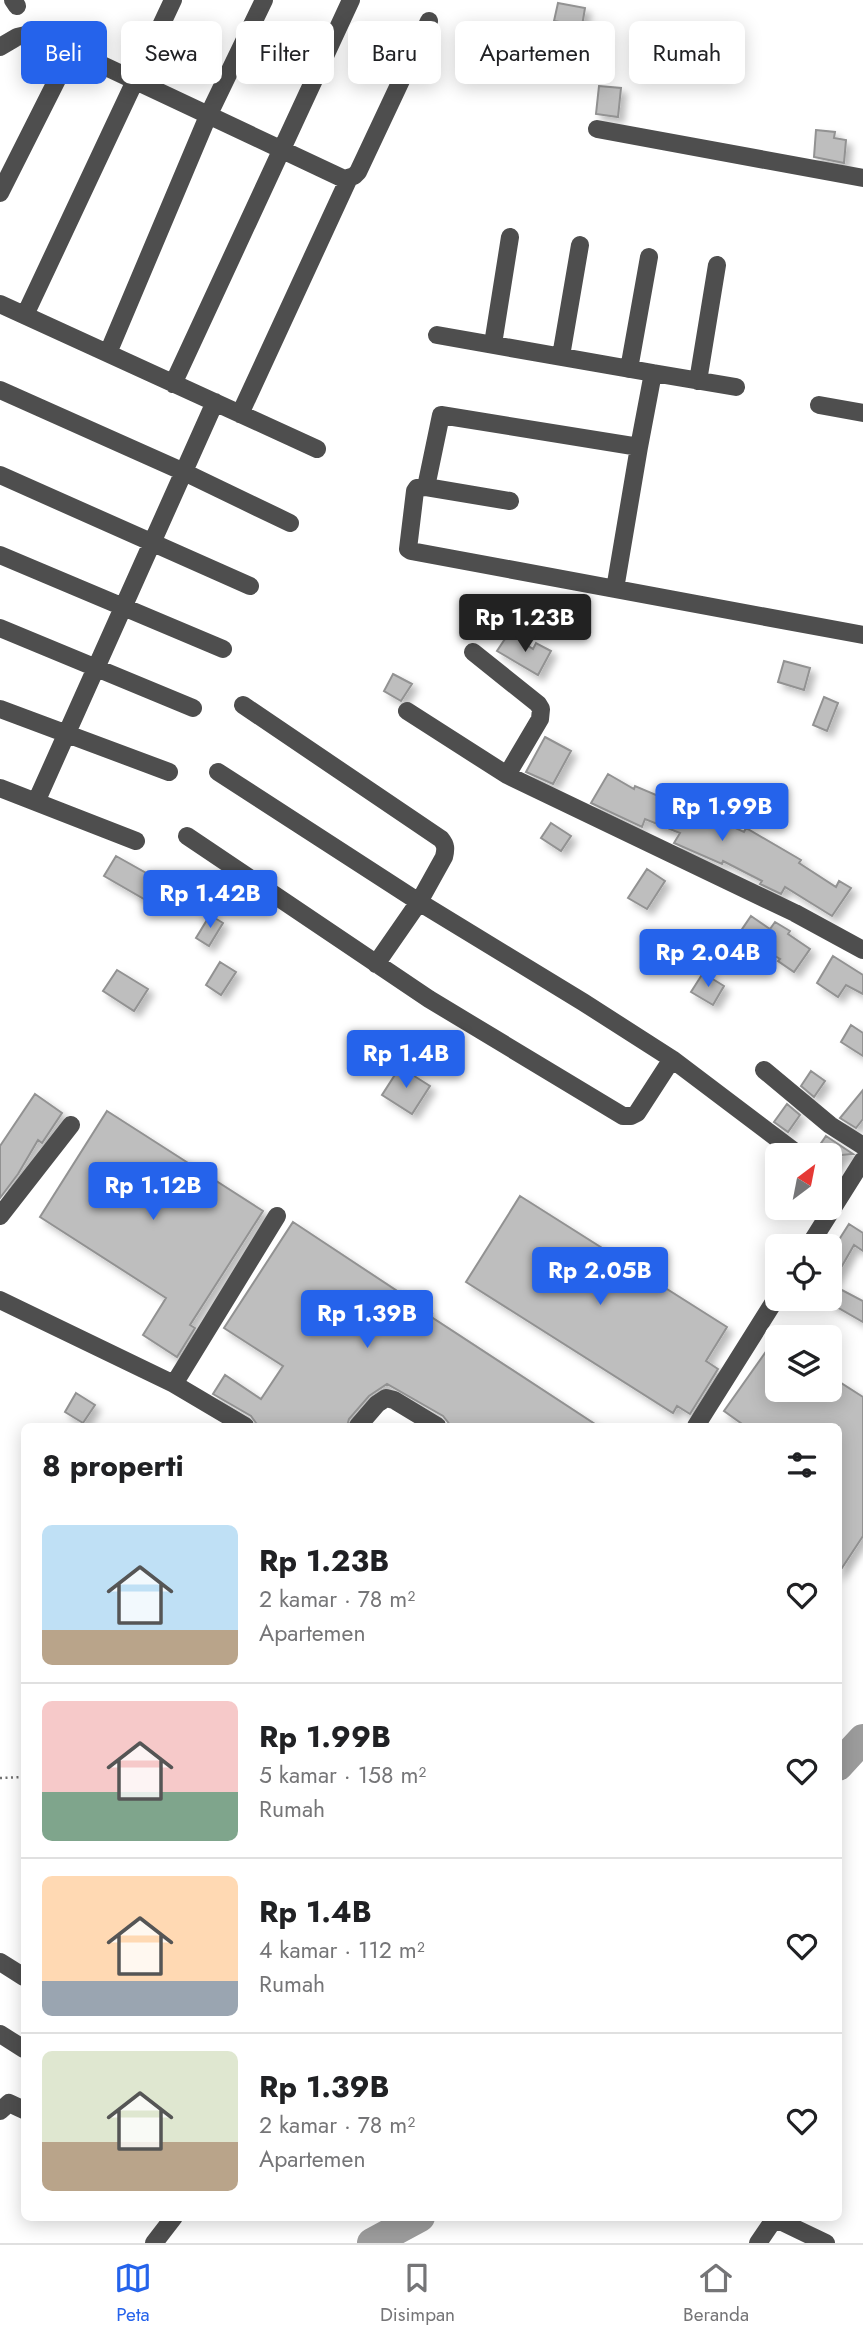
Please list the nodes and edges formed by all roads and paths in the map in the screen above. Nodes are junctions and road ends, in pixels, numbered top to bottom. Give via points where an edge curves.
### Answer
1 (173, 0) edge
2 (264, 0) edge
3 (351, 0) edge
4 (164, 21) edge
5 (21, 36) edge
6 (0, 47) edge
7 (55, 84) edge
8 (135, 84) edge
9 (140, 84) edge
10 (400, 84) edge
11 (208, 116) junction
12 (597, 129) dead end
13 (282, 151) junction
14 (349, 178) junction
15 (863, 178) edge
16 (0, 193) edge
17 (510, 237) dead end
18 (580, 244) dead end
19 (649, 257) dead end
20 (717, 265) dead end
21 (0, 304) edge
22 (25, 315) junction
23 (437, 335) dead end
24 (493, 344) junction
25 (108, 353) junction
26 (561, 356) junction
27 (629, 369) junction
28 (653, 373) junction
29 (698, 381) junction
30 (173, 384) junction
31 (736, 387) dead end
32 (0, 390) edge
33 (215, 402) junction
34 (820, 405) dead end
35 (863, 413) edge
36 (240, 414) junction
37 (639, 447) junction
38 (317, 449) dead end
39 (184, 472) junction
40 (0, 475) edge
41 (426, 487) junction
42 (510, 501) dead end
43 (290, 523) dead end
44 (152, 542) junction
45 (0, 555) edge
46 (250, 586) dead end
47 (615, 589) junction
48 (123, 607) junction
49 (0, 628) edge
50 (863, 635) edge
51 (222, 649) dead end
52 (473, 652) dead end
53 (96, 668) junction
54 (243, 705) dead end
55 (193, 708) dead end
56 (0, 709) edge
57 (407, 711) dead end
58 (66, 735) junction
59 (169, 772) dead end
60 (218, 772) dead end
61 (507, 775) junction
62 (0, 788) edge
63 (36, 802) junction
64 (187, 836) dead end
65 (136, 841) dead end
66 (419, 902) junction
67 (863, 950) edge
68 (376, 964) junction
69 (672, 1059) junction
70 (764, 1070) dead end
71 (71, 1125) dead end
72 (783, 1143) edge
73 (863, 1146) edge
74 (863, 1160) edge
75 (842, 1179) edge
76 (0, 1216) edge
77 (277, 1216) dead end
78 (0, 1300) edge
79 (768, 1311) edge
80 (174, 1384) junction
81 (240, 1423) edge
82 (361, 1423) edge
83 (432, 1423) edge
84 (698, 1423) edge
85 (21, 1777) edge
86 (0, 1778) edge
87 (0, 1962) edge
88 (21, 1975) edge
89 (0, 2034) edge
90 (21, 2047) edge
91 (21, 2108) edge
92 (0, 2111) edge
93 (171, 2221) edge
94 (154, 2243) edge
95 (758, 2243) edge
96 (826, 2243) edge

1 - 4 street
2 - 11 street
3 - 13 street
5 - 6 street
7 - 16 street
8 - 22 street
9 - 11 street
10 - 14 street via 362,166
11 - 13 street
11 - 25 street
12 - 15 street
13 - 14 street via 339,178
13 - 30 street
14 - 36 street
17 - 24 street
18 - 26 street
19 - 27 street
20 - 29 street
21 - 22 street
22 - 25 street
23 - 24 street
24 - 26 street
25 - 30 street
26 - 27 street
27 - 28 street
28 - 29 street
28 - 37 street
29 - 31 street
30 - 33 street
32 - 39 street
33 - 36 street
33 - 39 street
34 - 35 street
36 - 38 street
37 - 41 street via 442,415
37 - 47 street
39 - 43 street
39 - 44 street
40 - 44 street
41 - 42 street
41 - 47 street via 415,491 410,551
44 - 46 street
44 - 48 street
45 - 48 street
47 - 50 street
48 - 51 street
48 - 53 street
49 - 53 street
52 - 61 street via 541,709 540,719
53 - 55 street
53 - 58 street
54 - 66 street via 441,839 444,857
56 - 58 street
57 - 61 street
58 - 59 street
58 - 63 street
60 - 66 street
61 - 67 street
62 - 63 street
63 - 65 street
64 - 68 street
66 - 68 street
66 - 69 street
68 - 69 street via 623,1116 637,1113
69 - 72 street
70 - 73 street
71 - 76 street
74 - 75 street
77 - 80 street
78 - 80 street
79 - 84 street
80 - 81 street
82 - 83 street via 386,1398
85 - 86 path
87 - 88 street
89 - 90 street
91 - 92 street via 9,2103
93 - 94 street
95 - 96 street via 773,2221

